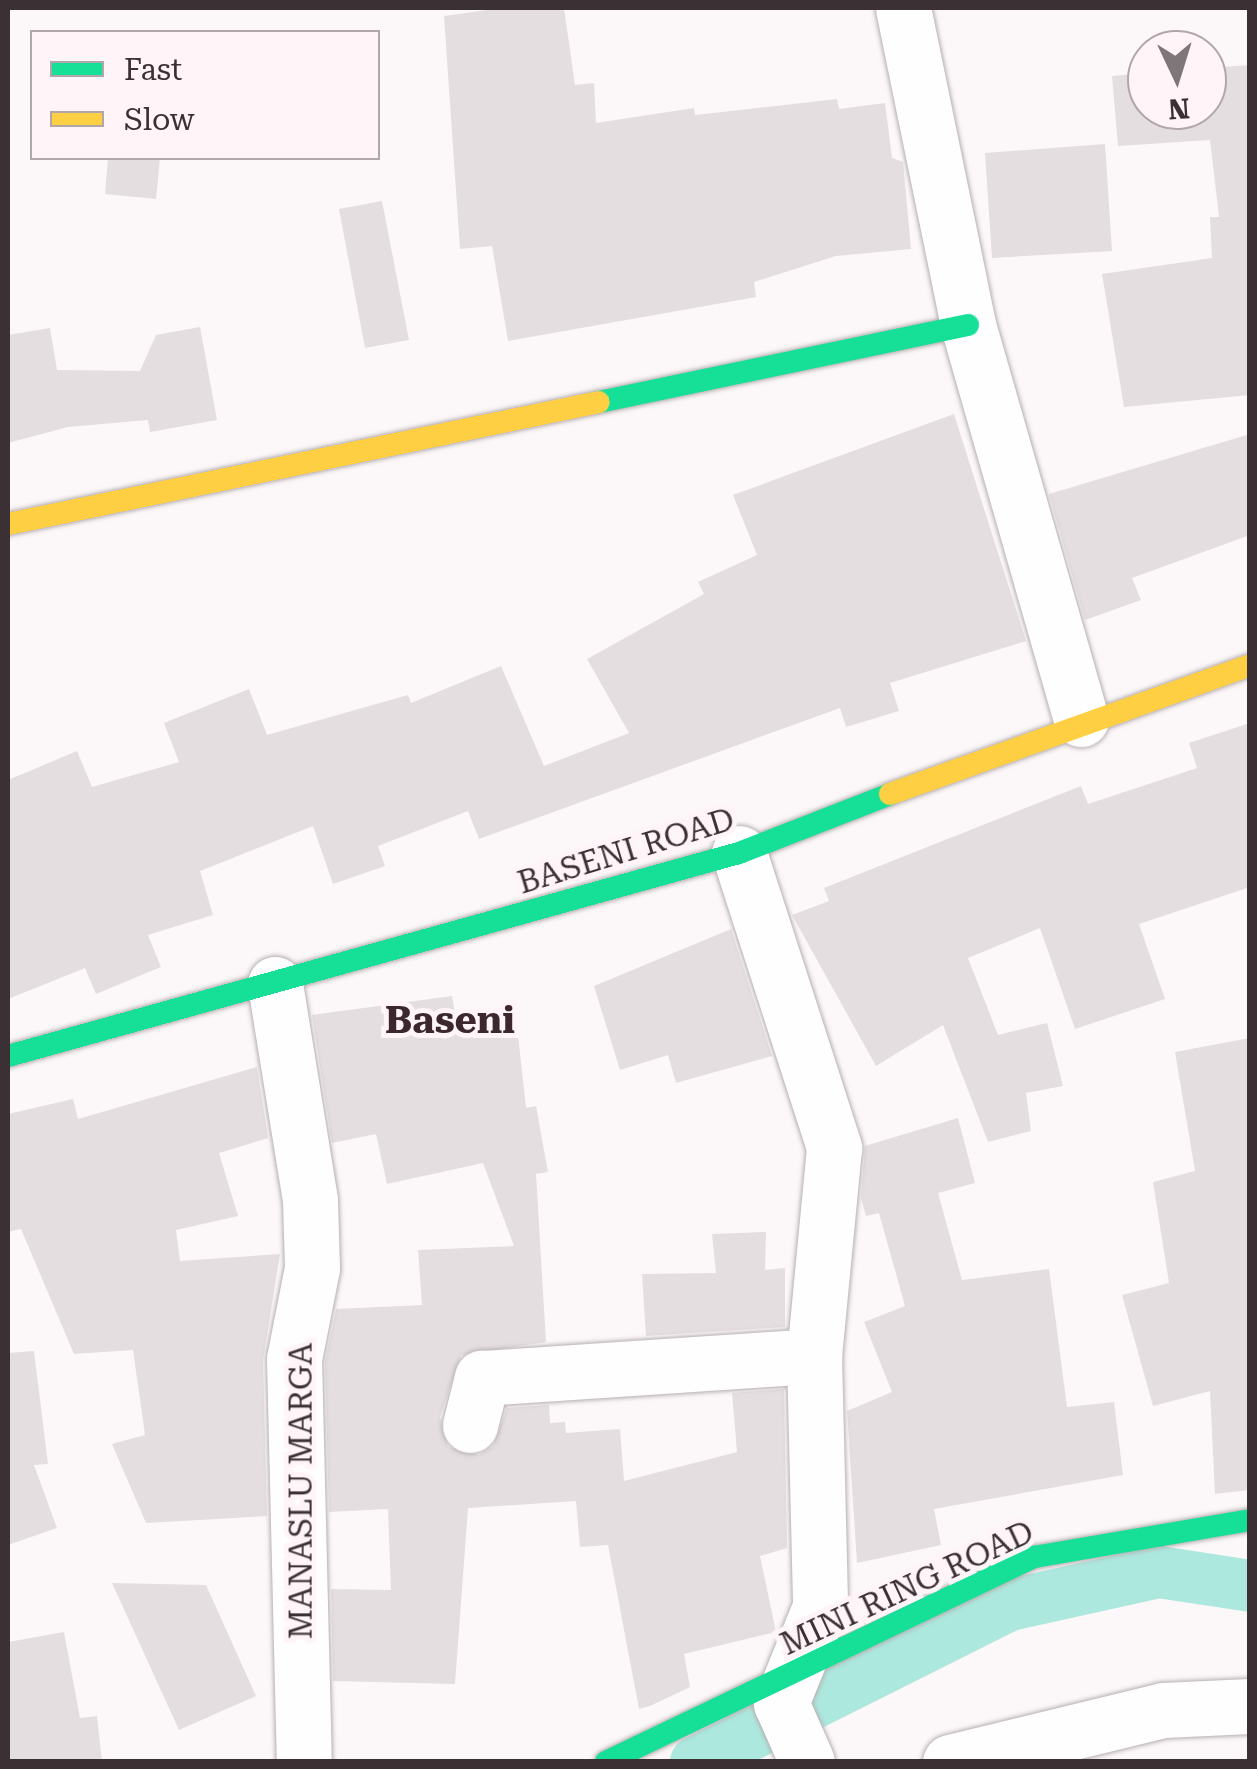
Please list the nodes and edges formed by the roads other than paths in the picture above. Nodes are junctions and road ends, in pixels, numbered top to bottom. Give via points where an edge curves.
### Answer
1 (903, 8) edge
2 (968, 325) junction
3 (8, 524) edge
4 (1250, 664) edge
5 (1082, 719) junction
6 (739, 853) junction
7 (275, 984) junction
8 (8, 1056) edge
9 (814, 1356) junction
10 (470, 1425) dead end
11 (1250, 1520) edge
12 (788, 1690) junction
13 (1250, 1706) edge
14 (805, 1758) edge
15 (304, 1762) edge
16 (606, 1762) edge
17 (950, 1762) edge

1 - 2 street
2 - 3 street
2 - 5 street
4 - 5 street, BASENI ROAD
5 - 6 street, BASENI ROAD
6 - 7 street, BASENI ROAD
6 - 9 street via 834,1148
7 - 8 street, BASENI ROAD
7 - 15 street, MANASLU MARGA via 310,1200 312,1268 294,1359
9 - 10 street via 482,1378
9 - 12 street via 820,1607
11 - 12 street, MINI RING ROAD via 1034,1557
12 - 14 street
12 - 16 street, MINI RING ROAD
13 - 17 street via 1164,1710

